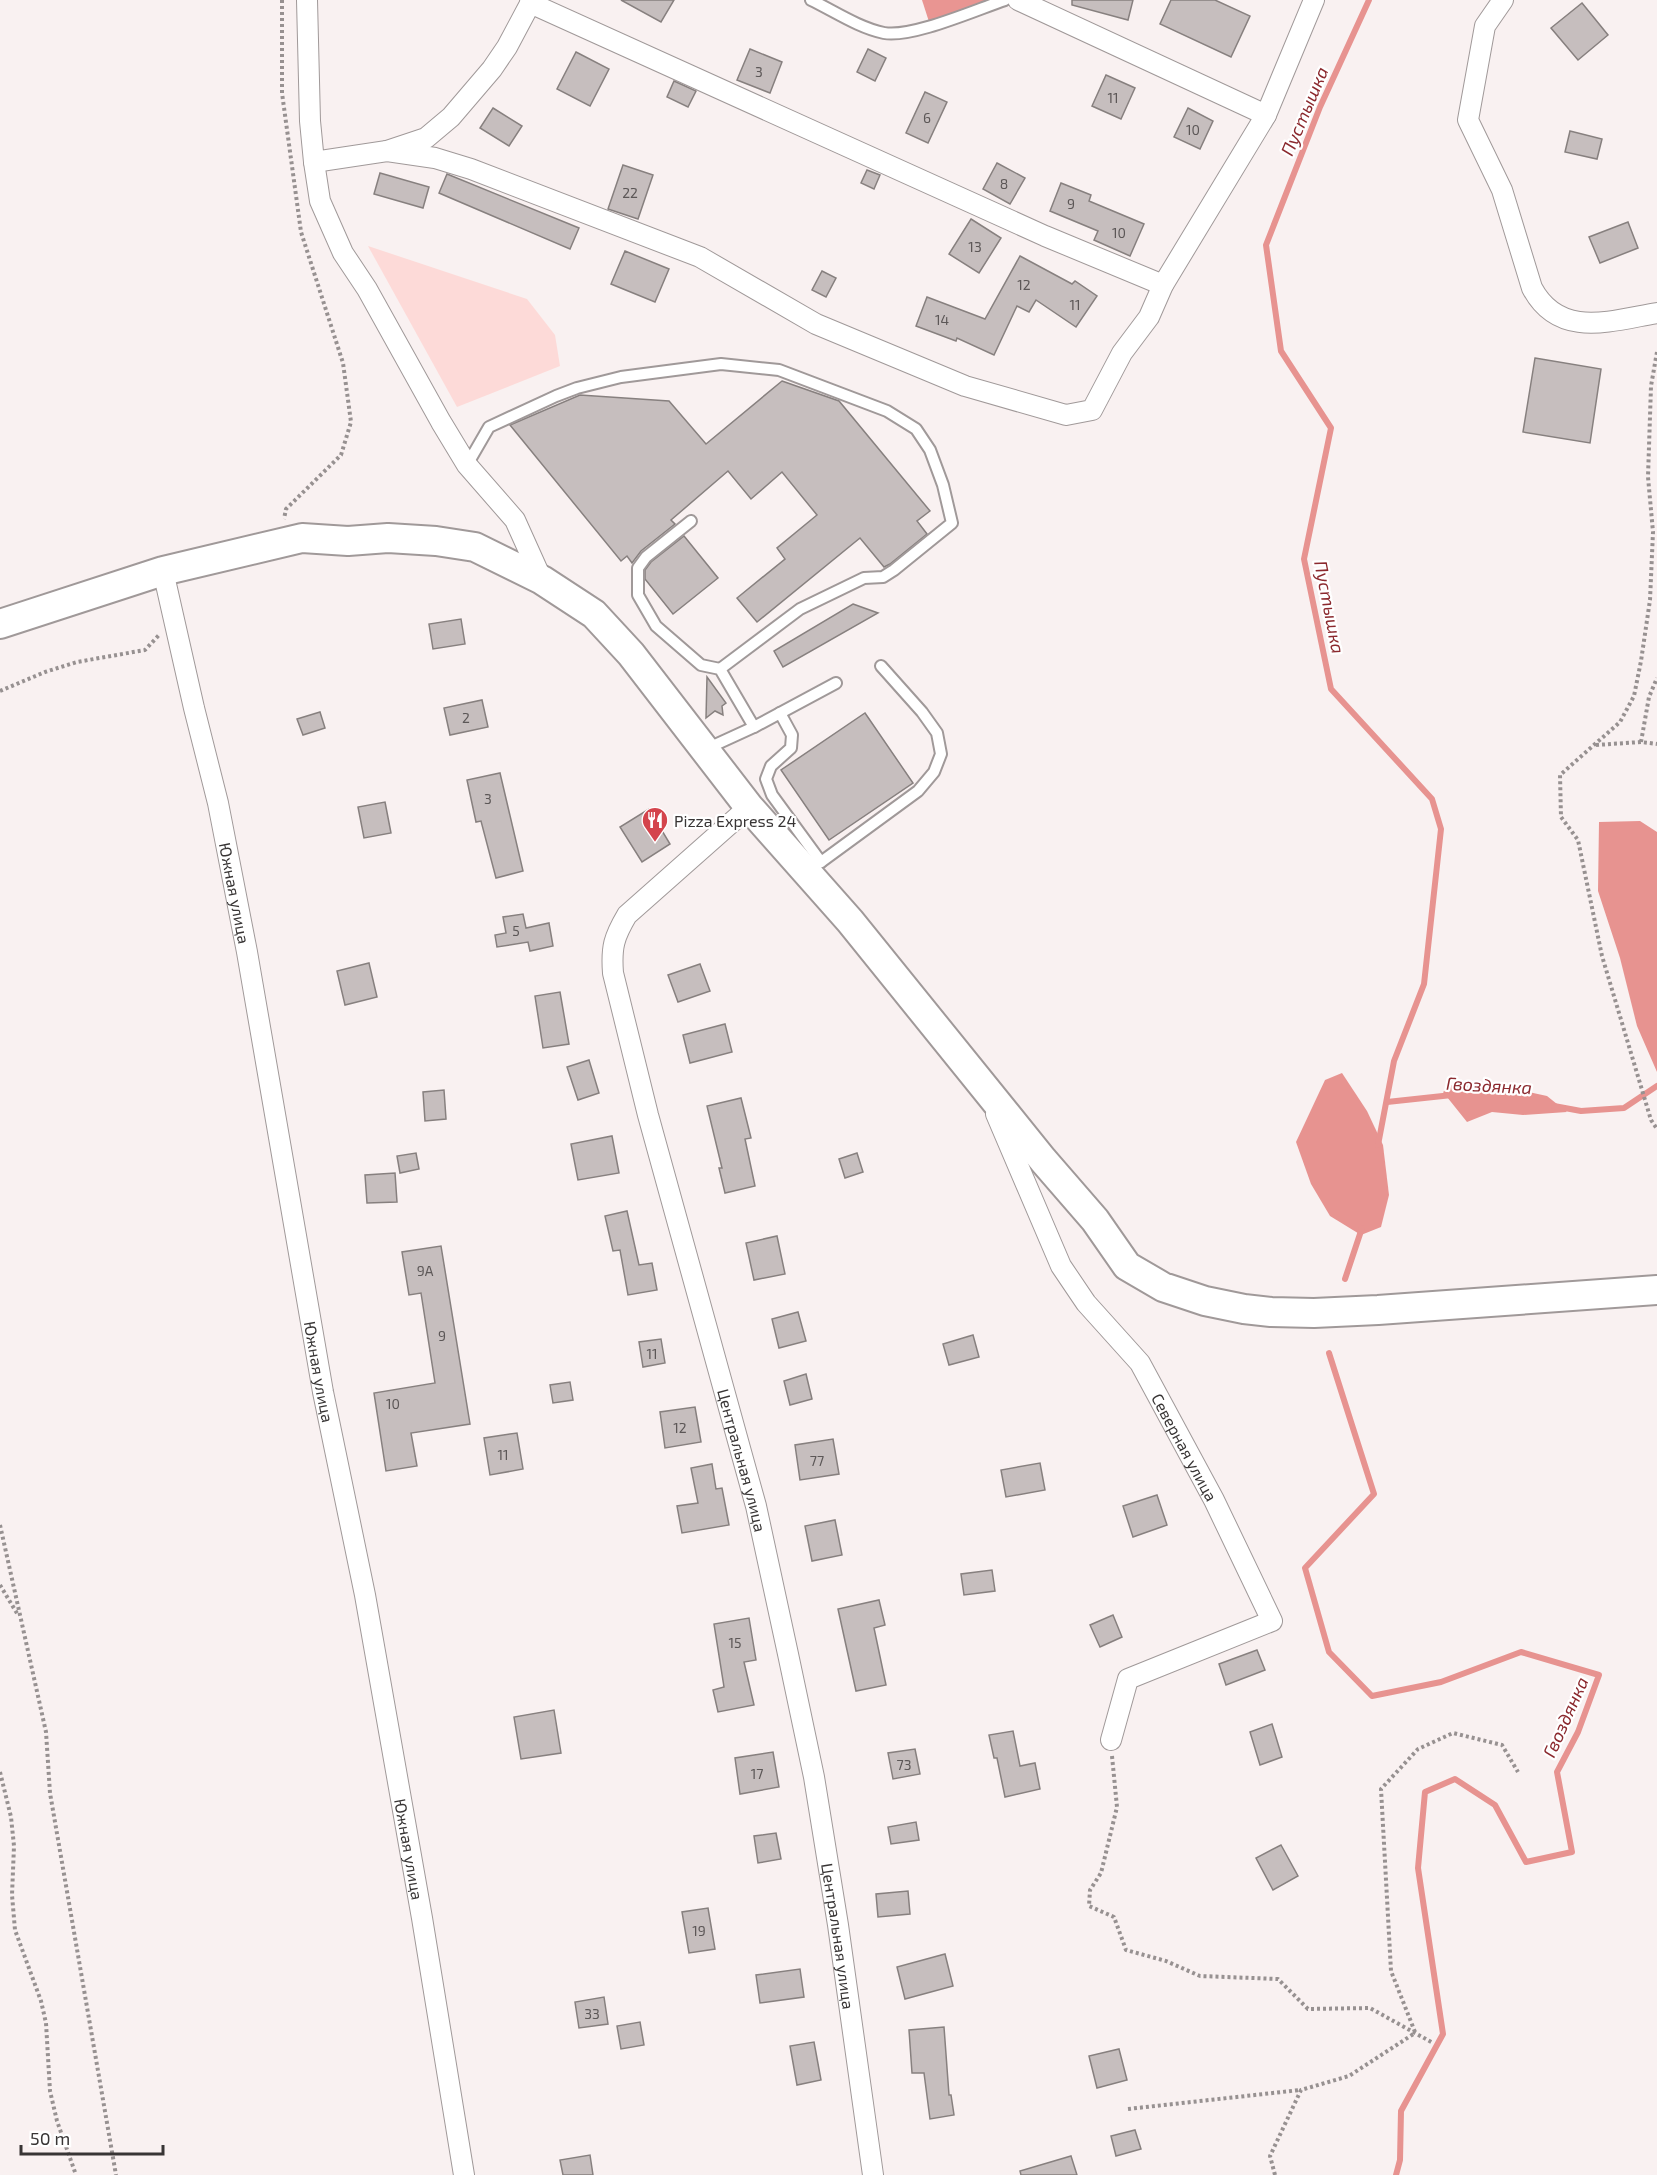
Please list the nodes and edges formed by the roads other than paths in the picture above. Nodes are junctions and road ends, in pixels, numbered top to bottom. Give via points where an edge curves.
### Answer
1 (307, 0) edge
2 (811, 0) edge
3 (1005, 0) edge
4 (1018, 0) edge
5 (1314, 0) edge
6 (1503, 0) edge
7 (531, 1) edge
8 (1266, 116) junction
9 (387, 151) junction
10 (314, 162) junction
11 (1163, 285) junction
12 (1657, 313) edge
13 (467, 465) junction
14 (691, 521) dead end
15 (163, 571) junction
16 (542, 580) junction
17 (0, 624) edge
18 (881, 666) dead end
19 (720, 669) junction
20 (836, 683) dead end
21 (780, 713) junction
22 (754, 727) junction
23 (704, 751) junction
24 (749, 807) junction
25 (813, 866) junction
26 (986, 1089) junction
27 (1657, 1290) edge
28 (1111, 1740) road end
29 (464, 2175) edge
30 (873, 2175) edge

1 - 10 street
2 - 3 lane via 885,33 921,28
4 - 8 street
5 - 8 street
6 - 12 street via 1485,26 1468,120 1502,190 1532,288 1552,314 1568,321 1591,323
7 - 9 street via 492,69 451,117 426,138
7 - 11 street via 1045,236
8 - 11 street
9 - 10 street
9 - 11 street via 435,158 471,169 700,257 816,324 965,386 1066,415 1092,410 1122,353 1149,316
10 - 13 street via 320,201 344,253
13 - 16 street via 515,520
13 - 19 lane via 489,427 556,396 621,377 721,364 779,370 886,411 916,429 930,450 952,523 883,577 864,578 800,609
14 - 19 lane via 638,568 638,595 656,626 701,664
15 - 16 main road via 302,538 388,538 475,547
15 - 17 main road
15 - 29 street, Южная улица via 218,803 247,952 323,1392 365,1595
16 - 23 main road via 594,614 631,654
18 - 25 lane via 937,733 941,754 934,772 918,790
19 - 22 lane
20 - 21 lane
21 - 22 lane
21 - 25 lane via 792,735 791,748 771,766 766,779
22 - 23 lane
23 - 24 main road
24 - 25 main road
24 - 30 street, Центральная улица via 627,915 616,934 613,973 756,1506 814,1777
25 - 26 main road via 850,921
26 - 27 main road via 1095,1220 1127,1266 1163,1287 1205,1301 1253,1310 1314,1313
26 - 28 street, Северная улица via 1061,1266 1086,1303 1140,1363 1215,1500 1272,1621 1128,1679

